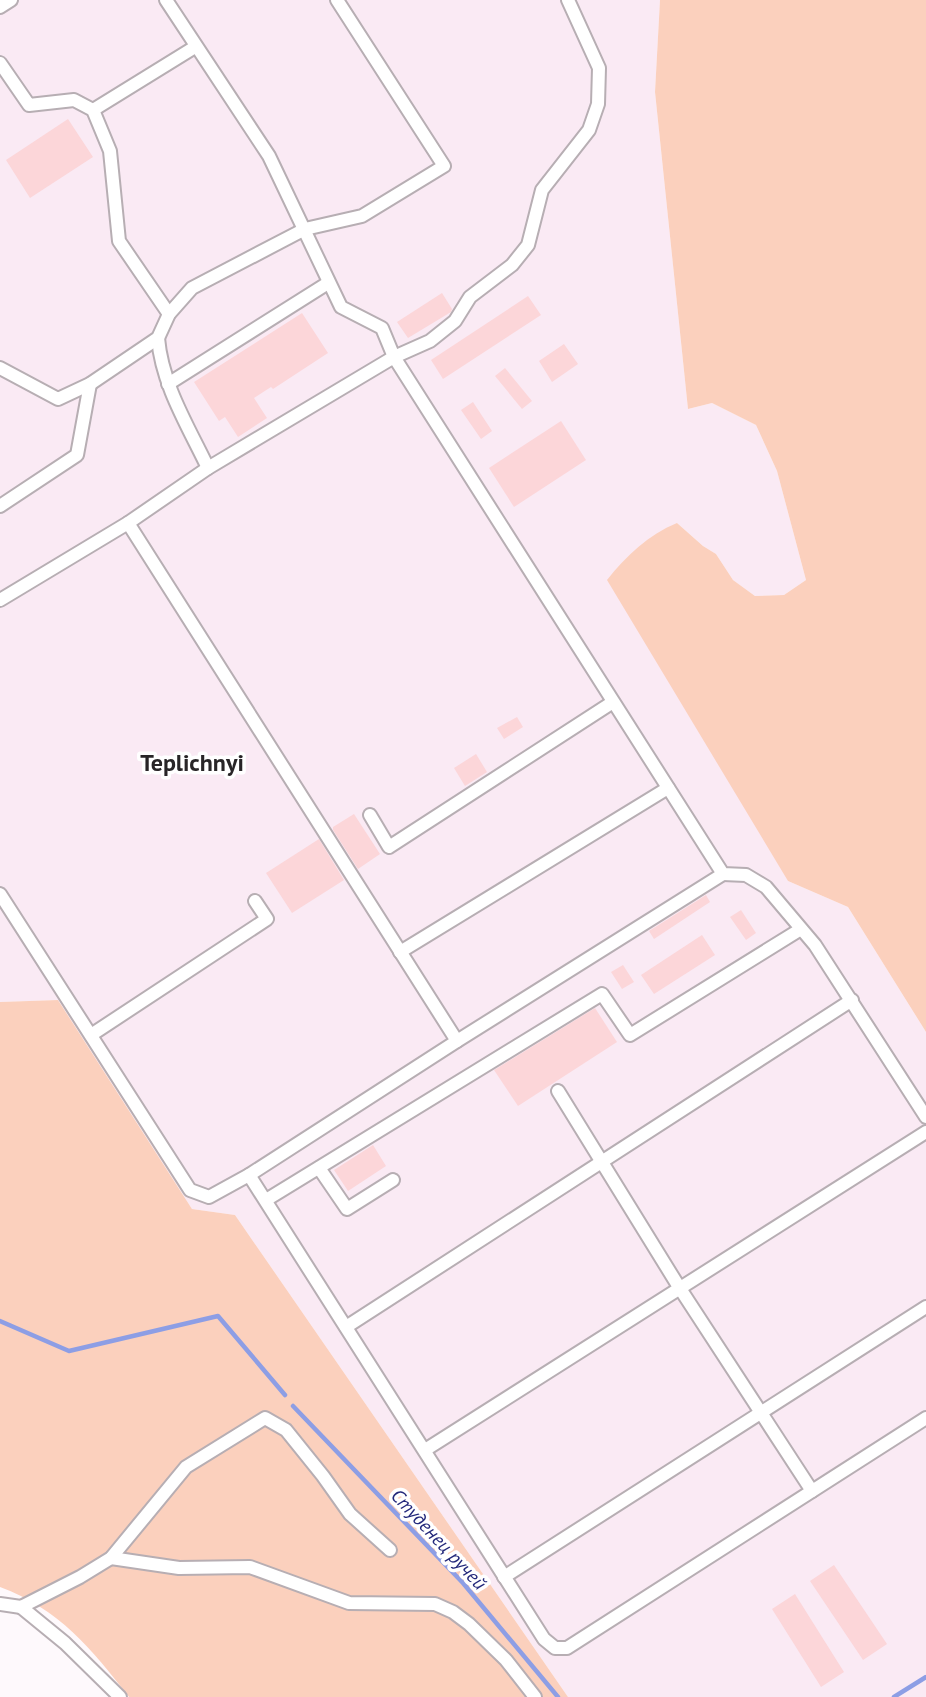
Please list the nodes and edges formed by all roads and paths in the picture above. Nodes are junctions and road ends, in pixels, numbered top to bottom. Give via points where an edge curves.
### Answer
1 (11, 0) edge
2 (166, 0) edge
3 (337, 0) edge
4 (568, 0) edge
5 (0, 7) edge
6 (195, 47) junction
7 (0, 63) edge
8 (93, 110) junction
9 (305, 229) junction
10 (328, 283) junction
11 (169, 314) junction
12 (158, 338) junction
13 (394, 357) junction
14 (0, 368) edge
15 (90, 384) junction
16 (167, 384) junction
17 (208, 468) junction
18 (0, 506) edge
19 (128, 523) junction
20 (0, 600) edge
21 (614, 702) junction
22 (668, 788) junction
23 (370, 815) dead end
24 (723, 874) junction
25 (0, 894) edge
26 (255, 901) dead end
27 (800, 929) junction
28 (400, 952) junction
29 (852, 1000) junction
30 (91, 1035) junction
31 (457, 1041) junction
32 (558, 1091) dead end
33 (926, 1117) edge
34 (926, 1132) edge
35 (601, 1162) junction
36 (319, 1168) junction
37 (249, 1175) junction
38 (393, 1180) dead end
39 (266, 1200) junction
40 (680, 1287) junction
41 (926, 1307) edge
42 (346, 1327) junction
43 (760, 1413) junction
44 (926, 1418) edge
45 (425, 1450) junction
46 (812, 1491) junction
47 (390, 1550) dead end
48 (111, 1558) junction
49 (504, 1577) junction
50 (0, 1604) edge
51 (20, 1607) junction
52 (120, 1697) edge
53 (535, 1697) edge

1 - 5 street
2 - 6 street
3 - 9 street via 444,166 362,216
4 - 13 street via 599,68 598,104 589,130 542,190 528,245 512,265 470,297 455,321 430,341
6 - 8 street
6 - 9 street via 269,156
7 - 8 street via 29,105 75,100
8 - 11 street via 110,151 119,241
9 - 10 street
9 - 11 street via 192,288
10 - 13 street via 341,307 382,328
10 - 16 street
11 - 12 street
12 - 15 street
12 - 16 street
13 - 17 street
13 - 21 street
14 - 15 street via 58,399
15 - 18 street via 77,455
16 - 17 street
17 - 19 street
19 - 20 street
19 - 28 street
21 - 22 street
21 - 23 street via 389,847
22 - 24 street
22 - 28 street
24 - 27 street via 746,875 766,887
24 - 31 street
25 - 30 street
26 - 30 street via 267,919
27 - 29 street
27 - 36 street via 629,1035 602,994
28 - 31 street
29 - 33 street
29 - 35 street
30 - 37 street via 190,1189 209,1197
31 - 37 street
32 - 35 street
34 - 40 street
35 - 40 street
35 - 42 street
36 - 38 street via 347,1209
36 - 39 street
37 - 39 street
39 - 42 street
40 - 43 street
40 - 45 street
41 - 43 street
42 - 45 street
43 - 46 street
43 - 49 street
44 - 46 street
45 - 49 street
46 - 49 street via 567,1648 555,1648 544,1639
47 - 48 street via 350,1514 286,1430 265,1418 186,1468
48 - 51 street
48 - 53 street via 180,1568 250,1567 349,1602 435,1604 469,1625 506,1660
50 - 51 street
51 - 52 street

